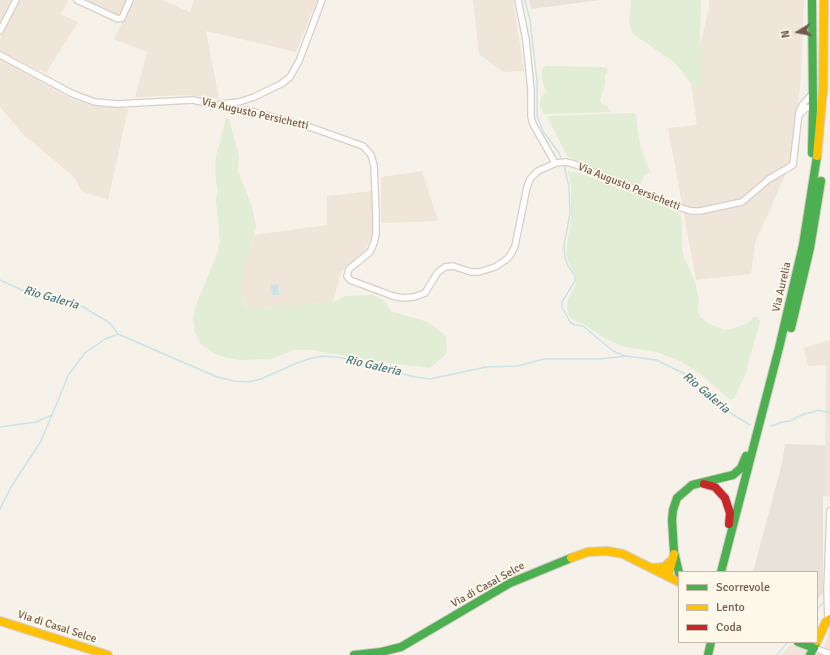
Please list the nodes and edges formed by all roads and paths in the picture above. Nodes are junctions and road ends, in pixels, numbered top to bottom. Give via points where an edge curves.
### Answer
1 (16, 0) edge
2 (77, 0) edge
3 (130, 0) edge
4 (322, 0) edge
5 (518, 0) edge
6 (812, 0) edge
7 (824, 0) edge
8 (0, 31) edge
9 (0, 55) edge
10 (830, 87) edge
11 (813, 93) junction
12 (218, 106) junction
13 (813, 107) junction
14 (798, 115) junction
15 (557, 163) junction
16 (806, 231) junction
17 (769, 399) junction
18 (758, 431) junction
19 (700, 484) junction
20 (830, 511) edge
21 (675, 558) junction
22 (652, 568) junction
23 (678, 571) edge
24 (718, 571) edge
25 (721, 571) edge
26 (728, 571) edge
27 (668, 576) junction
28 (678, 581) edge
29 (829, 619) edge
30 (0, 621) edge
31 (818, 639) edge
32 (704, 643) edge
33 (710, 643) edge
34 (802, 643) edge
35 (814, 646) edge
36 (830, 654) edge
37 (108, 655) edge
38 (354, 655) edge
39 (701, 655) edge
40 (708, 655) edge

1 - 8 street
2 - 3 street via 118,19 122,18
4 - 12 street via 298,63 290,77 254,97
5 - 15 street via 526,40 531,119
6 - 11 main road
7 - 16 main road, Via Aurelia via 822,111
9 - 12 street, Via Augusto Persichetti via 73,94 95,102 117,104 188,100
10 - 17 main road, Via Aurelia via 826,147 810,248 801,290
11 - 13 main road
11 - 14 street, Via Augusto Persichetti via 801,106
12 - 15 street, Via Augusto Persichetti via 250,111 304,125 357,143 368,150 374,170 375,237 370,252 349,269 347,276 350,280 398,298 414,298 425,293 438,272 447,266 479,272 495,267 507,259 515,246 529,182 535,173
13 - 14 street via 806,108
13 - 16 main road
14 - 15 street, Via Augusto Persichetti via 793,165 769,179 737,204 691,211 574,164
16 - 17 main road, Via Aurelia
17 - 18 main road, Via Aurelia
17 - 26 main road, Via Aurelia via 761,442
18 - 19 main road via 736,474
18 - 25 main road, Via Aurelia
19 - 21 main road via 685,490 674,504 672,520
19 - 24 main road via 712,485 718,490 726,501 730,513
20 - 29 street via 827,590
21 - 22 main road via 664,567
21 - 23 main road
21 - 27 main road via 674,571
22 - 27 main road, Via di Casal Selce
22 - 38 main road, Via di Casal Selce via 623,554 594,551 584,553 510,583 402,647
27 - 28 main road, Via di Casal Selce
29 - 31 main road
30 - 37 main road, Via di Casal Selce
32 - 39 main road
33 - 40 main road
34 - 35 main road
35 - 36 street

